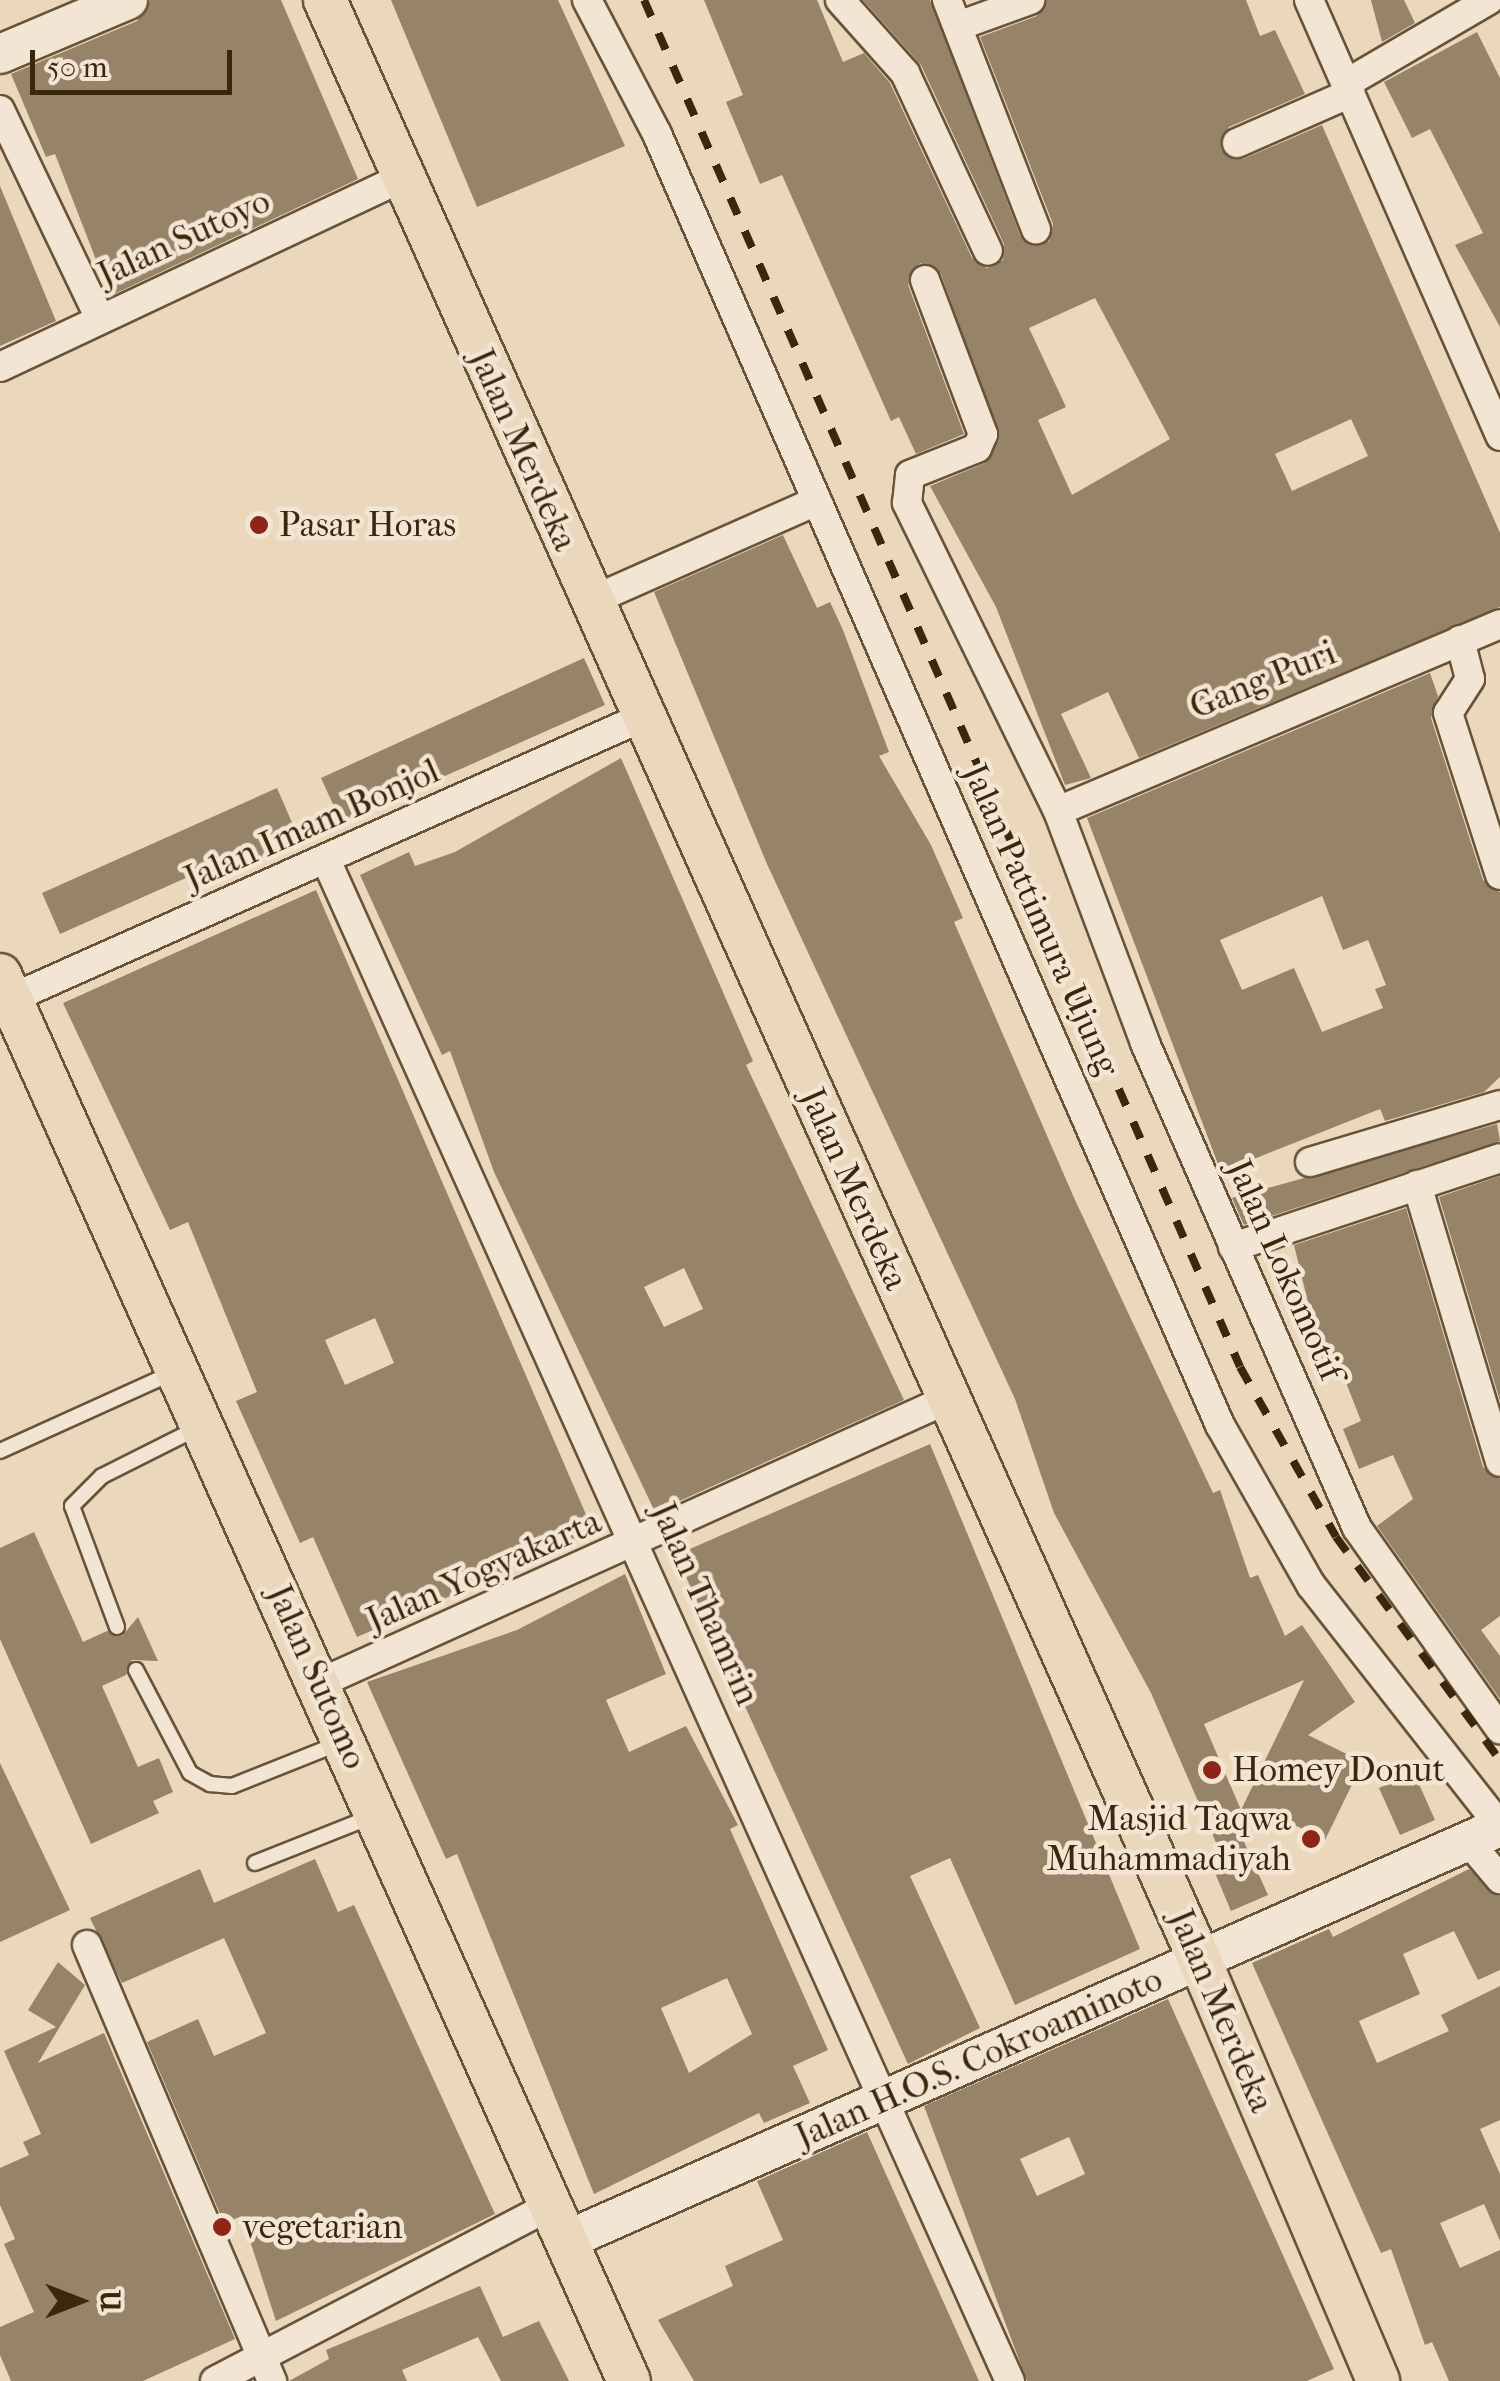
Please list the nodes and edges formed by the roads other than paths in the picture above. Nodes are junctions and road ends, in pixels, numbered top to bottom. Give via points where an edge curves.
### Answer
1 (128, 0) edge
2 (324, 0) edge
3 (587, 0) edge
4 (840, 0) edge
5 (1030, 0) edge
6 (1309, 0) edge
7 (1489, 0) edge
8 (952, 13) edge
9 (0, 54) edge
10 (1349, 88) junction
11 (0, 110) edge
12 (1237, 143) dead end
13 (401, 178) junction
14 (1036, 229) dead end
15 (988, 252) dead end
16 (924, 280) dead end
17 (100, 319) junction
18 (0, 366) edge
19 (1500, 436) edge
20 (818, 501) junction
21 (591, 601) junction
22 (1500, 624) edge
23 (1460, 640) junction
24 (643, 717) junction
25 (1058, 810) junction
26 (326, 860) junction
27 (1500, 875) edge
28 (5, 998) edge
29 (1500, 1105) edge
30 (1500, 1158) edge
31 (1310, 1162) dead end
32 (1417, 1184) junction
33 (1233, 1246) junction
34 (181, 1370) junction
35 (948, 1399) junction
36 (205, 1424) junction
37 (0, 1451) edge
38 (1500, 1462) edge
39 (638, 1544) junction
40 (117, 1627) dead end
41 (136, 1670) dead end
42 (320, 1683) junction
43 (1500, 1729) edge
44 (346, 1740) junction
45 (378, 1814) junction
46 (1484, 1834) edge
47 (254, 1863) dead end
48 (1500, 1879) edge
49 (86, 1945) dead end
50 (1200, 1961) junction
51 (886, 2097) junction
52 (560, 2222) junction
53 (267, 2370) edge
54 (215, 2381) edge
55 (630, 2381) edge
56 (1010, 2381) edge
57 (1378, 2381) edge

1 - 9 street
2 - 13 main road, Jalan Merdeka
3 - 20 street, Jalan Pattimura Ujung via 657,134
4 - 15 street via 905,72
5 - 8 street
6 - 10 street
7 - 10 street
8 - 14 street
10 - 12 street
10 - 19 street
11 - 17 street
13 - 17 street, Jalan Sutoyo
13 - 21 main road, Jalan Merdeka
16 - 25 street, Jalan Lokomotif via 983,438 910,475 905,494
17 - 18 street, Jalan Sutoyo
20 - 21 street
20 - 46 street, Jalan Pattimura Ujung via 1220,1426 1310,1585
21 - 24 main road, Jalan Merdeka
22 - 23 street, Gang Puri
23 - 25 street, Gang Puri
23 - 27 street via 1470,679 1448,713
24 - 26 street, Jalan Imam Bonjol
24 - 35 main road, Jalan Merdeka
25 - 33 street, Jalan Lokomotif
26 - 28 street, Jalan Imam Bonjol
26 - 39 street, Jalan Thamrin
28 - 34 main road, Jalan Sutomo
29 - 31 street
30 - 32 street
32 - 33 street
32 - 38 street
33 - 43 street, Jalan Lokomotif via 1357,1528
34 - 36 main road, Jalan Sutomo
34 - 37 lane
35 - 39 street, Jalan Yogyakarta
35 - 50 main road, Jalan Merdeka
36 - 40 lane via 102,1476 72,1506
36 - 42 main road, Jalan Sutomo
39 - 42 street, Jalan Yogyakarta
39 - 51 street, Jalan Thamrin
41 - 44 lane via 190,1773 210,1784 232,1786
42 - 44 main road, Jalan Sutomo
44 - 45 main road, Jalan Sutomo
45 - 47 lane
45 - 52 main road, Jalan Sutomo
46 - 48 street, Jalan Pattimura Ujung
46 - 50 street, Jalan H.O.S. Cokroaminoto
49 - 53 street
50 - 51 street, Jalan H.O.S. Cokroaminoto
50 - 57 main road, Jalan Merdeka
51 - 52 street, Jalan H.O.S. Cokroaminoto
51 - 56 street, Jalan Thamrin
52 - 53 street, Jalan H.O.S. Cokroaminoto
52 - 55 main road, Jalan Sutomo
53 - 54 street, Jalan H.O.S. Cokroaminoto

